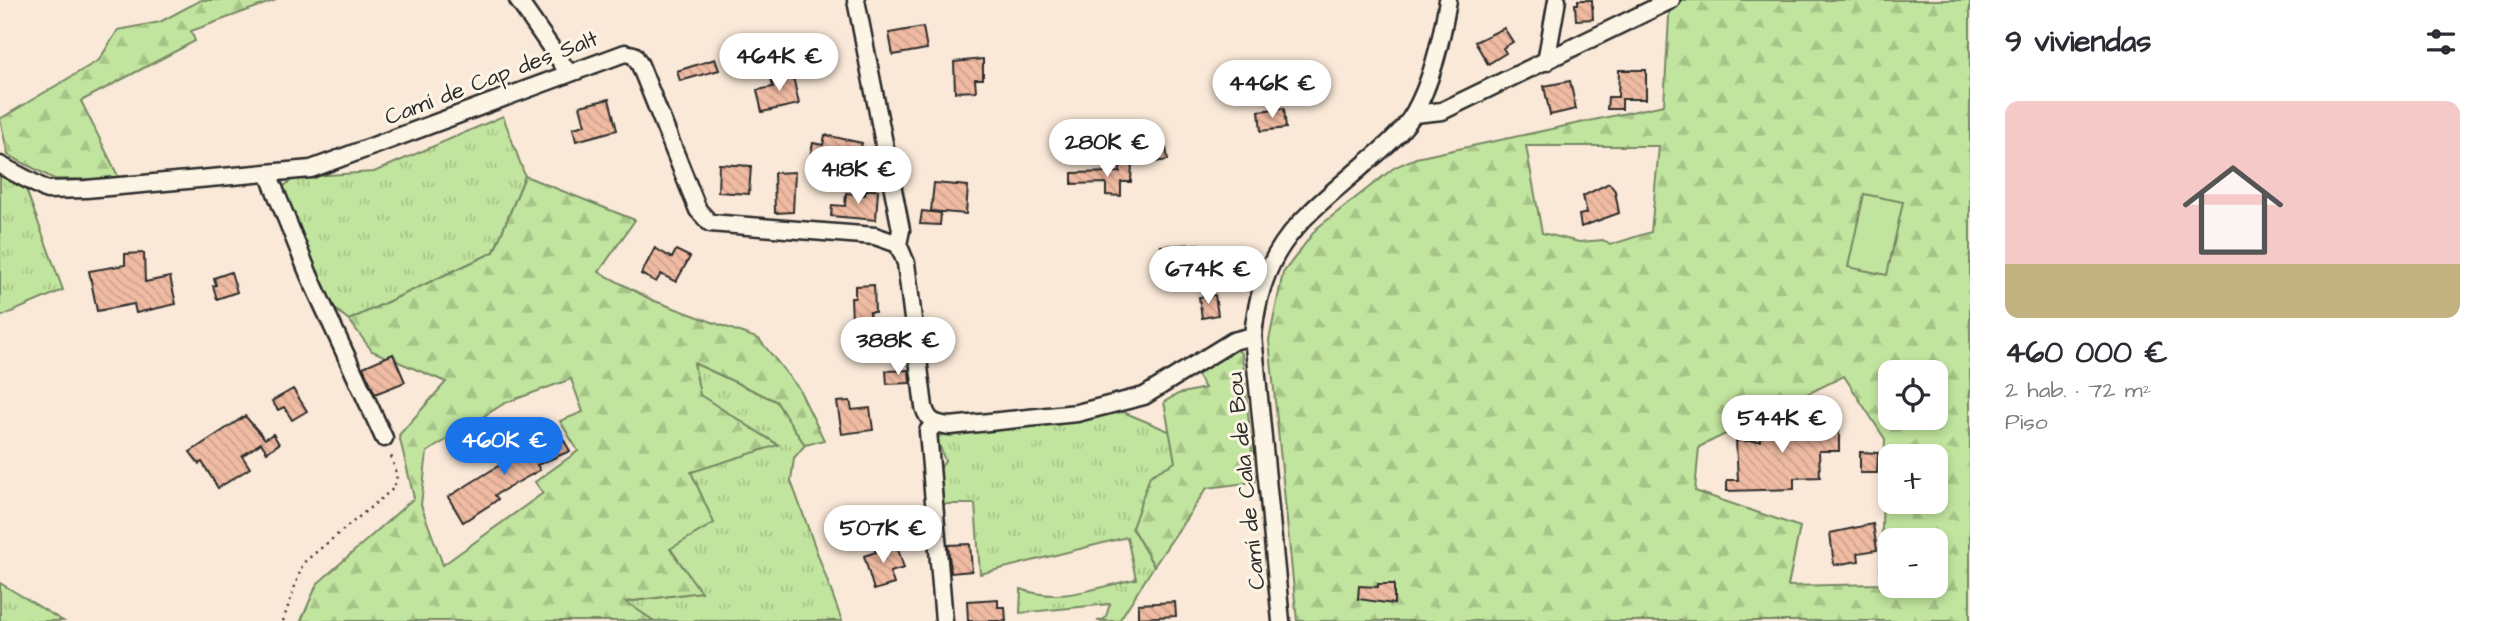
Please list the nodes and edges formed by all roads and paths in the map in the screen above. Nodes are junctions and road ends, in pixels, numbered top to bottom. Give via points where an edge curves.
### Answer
1 (518, 0) edge
2 (856, 0) edge
3 (1448, 0) edge
4 (1557, 0) edge
5 (1671, 0) edge
6 (1546, 62) junction
7 (568, 72) junction
8 (1414, 114) junction
9 (0, 165) edge
10 (268, 173) junction
11 (898, 244) junction
12 (1253, 336) junction
13 (936, 424) junction
14 (384, 438) dead end
15 (396, 465) dead end
16 (284, 621) edge
17 (944, 621) edge
18 (1281, 621) edge

1 - 7 street
2 - 11 street via 901,230
3 - 8 street via 1433,67
4 - 6 street
5 - 6 street
6 - 8 street via 1442,111
7 - 10 street, Camí de Cap des Salt via 311,169
7 - 11 street, Camí de Cap des Salt via 614,55 634,55 698,210 710,223 875,236
8 - 12 street via 1383,148 1295,225 1262,285
9 - 10 street, Camí de Cap des Salt via 47,190
10 - 14 street
11 - 13 street via 906,262 924,407
12 - 13 street via 1233,341 1144,396 1077,413
12 - 18 street, Camí de Cala de Bou
13 - 17 street via 928,431
15 - 16 path via 394,488 303,563

